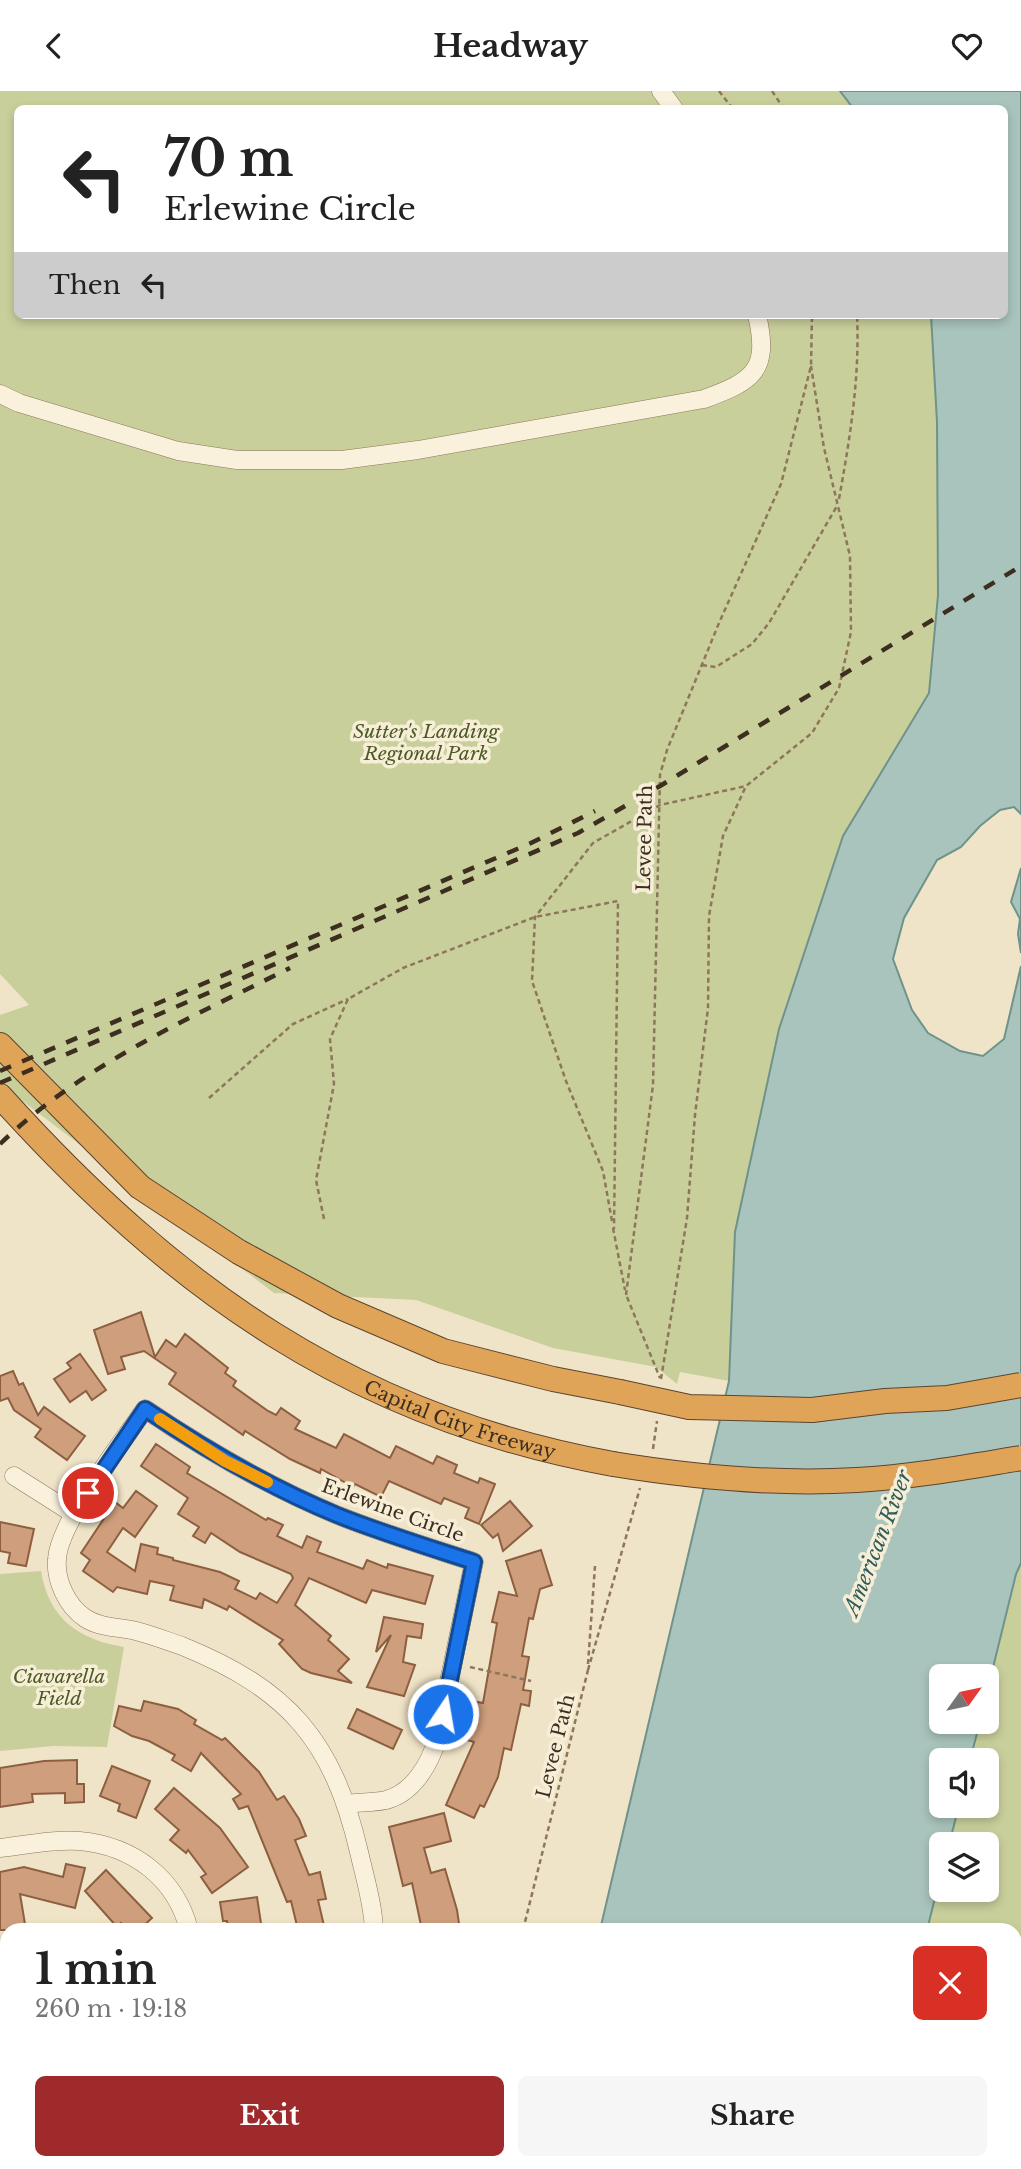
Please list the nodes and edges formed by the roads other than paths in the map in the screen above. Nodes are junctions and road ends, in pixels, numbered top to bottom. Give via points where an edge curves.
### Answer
1 (758, 319) edge
2 (0, 394) edge
3 (0, 1045) edge
4 (0, 1096) edge
5 (1021, 1385) edge
6 (1021, 1458) edge
7 (15, 1476) dead end
8 (74, 1514) junction
9 (347, 1804) junction
10 (0, 1848) edge
11 (186, 1923) edge
12 (373, 1923) edge

1 - 2 street via 761,358 750,377 704,399 342,460 237,460 178,450
3 - 5 highway, bridge via 140,1187 239,1252 338,1306 443,1351 689,1407 812,1410 947,1398
4 - 6 highway, Capital City Freeway, bridge via 52,1154 167,1259 238,1313 304,1355 415,1409 535,1448 692,1475 818,1481 921,1475
7 - 8 street
8 - 9 street, Erlewine Circle via 61,1536 57,1559 62,1589 72,1606 87,1620 164,1640 223,1664 256,1685 292,1713 318,1745
8 - 9 street, Erlewine Circle via 145,1409 225,1461 279,1489 380,1532 474,1562 429,1761 407,1788 387,1800
9 - 12 street
10 - 11 street via 79,1841 117,1849 157,1873 178,1900

